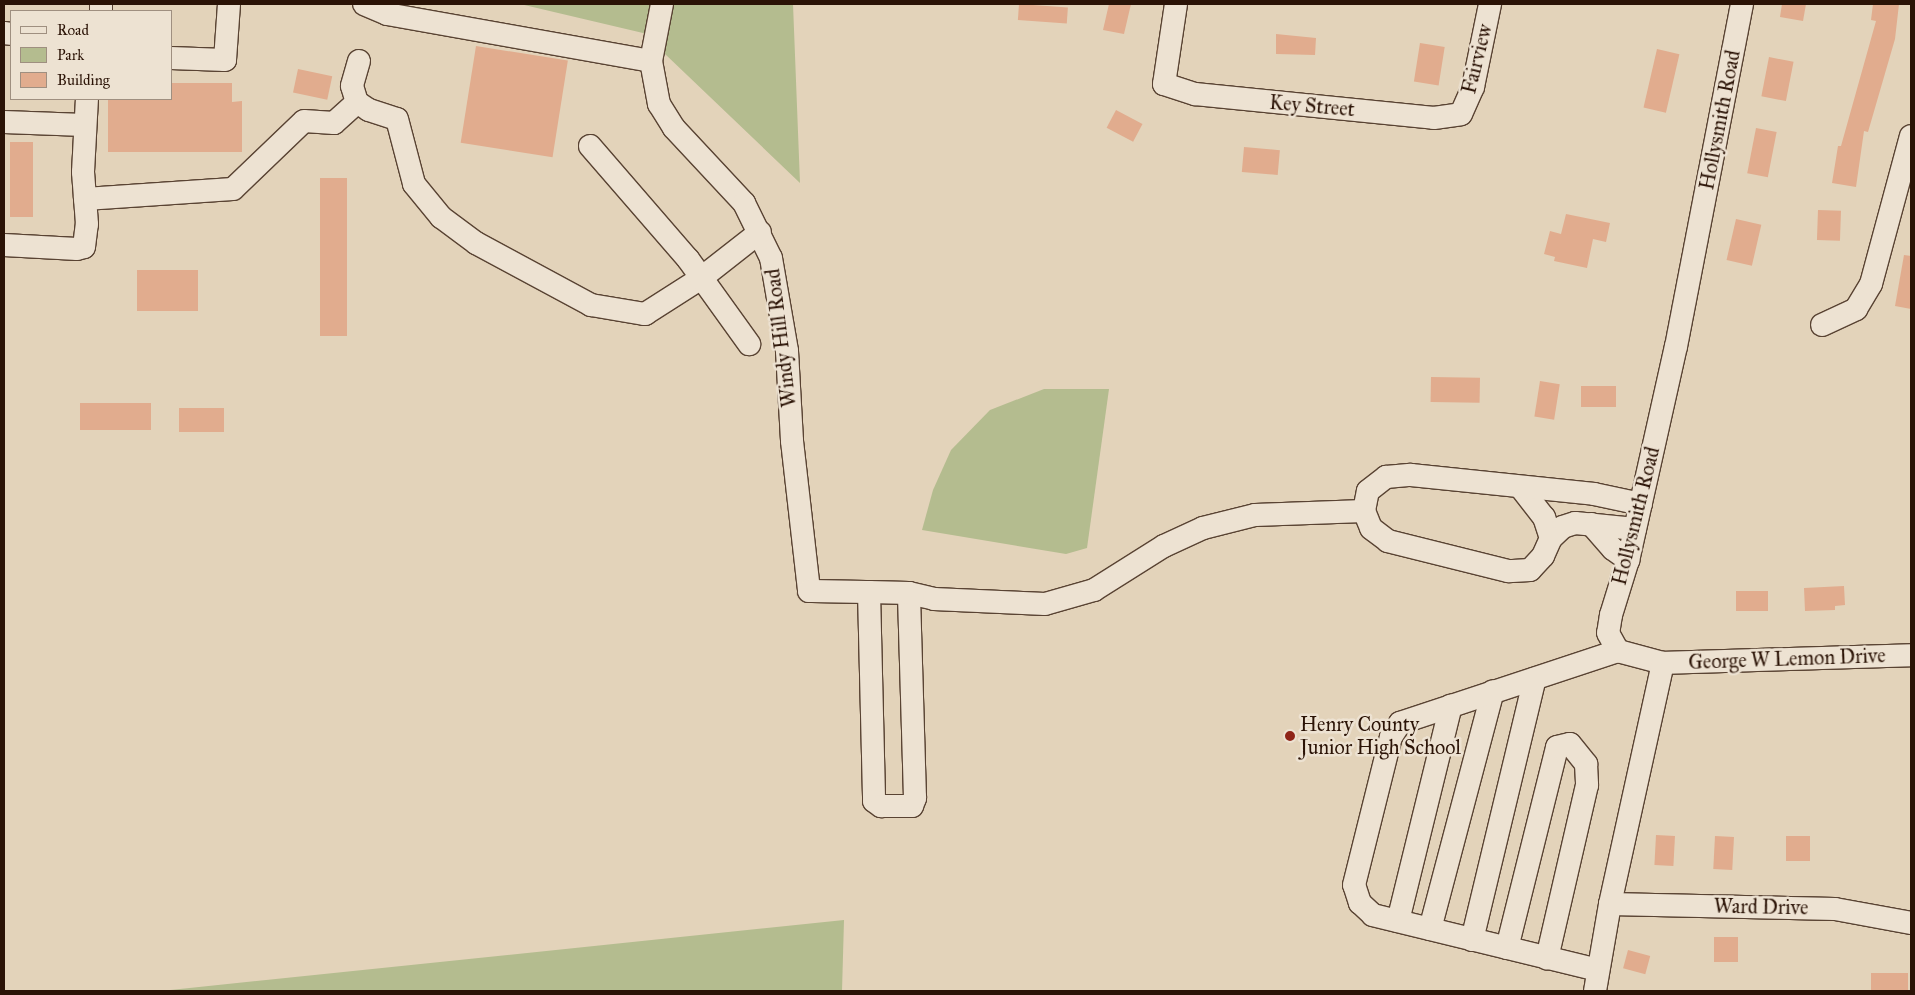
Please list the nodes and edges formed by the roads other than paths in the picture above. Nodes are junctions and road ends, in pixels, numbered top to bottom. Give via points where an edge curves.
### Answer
1 (229, 4) edge
2 (364, 4) edge
3 (662, 4) edge
4 (1176, 4) edge
5 (1490, 4) edge
6 (1742, 4) edge
7 (172, 58) edge
8 (359, 61) dead end
9 (651, 61) junction
10 (87, 100) edge
11 (357, 102) junction
12 (1461, 114) joint
13 (4, 122) edge
14 (84, 125) junction
15 (1911, 136) edge
16 (590, 146) dead end
17 (85, 199) junction
18 (760, 232) junction
19 (4, 245) edge
20 (700, 279) junction
21 (1822, 325) dead end
22 (749, 344) dead end
23 (1521, 488) junction
24 (1641, 504) junction
25 (1364, 511) junction
26 (1590, 524) junction
27 (1635, 529) junction
28 (1551, 538) junction
29 (1628, 560) junction
30 (869, 592) junction
31 (910, 593) junction
32 (1618, 651) junction
33 (1911, 655) edge
34 (1663, 663) junction
35 (1535, 678) junction
36 (1493, 691) junction
37 (1451, 705) junction
38 (1610, 904) junction
39 (1398, 921) junction
40 (1911, 923) edge
41 (1430, 929) junction
42 (1472, 940) junction
43 (1507, 948) junction
44 (1546, 958) junction
45 (1596, 981) edge

1 - 7 street via 225,60
2 - 9 street via 387,14
3 - 9 street, Windy Hill Road
4 - 12 street, Key Street via 1164,84 1195,94 1275,103 1434,118
5 - 12 street, Fairview via 1473,87
6 - 24 street, Hollysmith Road via 1676,346
8 - 11 street via 352,86
9 - 18 street, Windy Hill Road via 659,104 674,128 744,203
10 - 14 street
11 - 17 street via 334,123 304,121 233,189
11 - 20 street via 397,120 414,184 441,217 476,243 591,305 645,314
13 - 14 street
14 - 17 street
15 - 21 street via 1871,284 1856,309
16 - 20 street via 688,259
17 - 19 street via 87,224 82,249
18 - 20 street
18 - 30 street, Windy Hill Road via 771,258 780,296 809,591
20 - 22 street
23 - 24 street via 1594,494
23 - 25 street via 1412,475 1386,477 1368,491
23 - 28 street via 1544,517
24 - 27 street, Hollysmith Road
25 - 28 street via 1371,528 1388,541 1508,571 1530,570 1543,556
25 - 31 street via 1255,515 1203,528 1164,546 1094,590 1045,604 934,599
26 - 27 street
26 - 28 street via 1575,523 1563,527
26 - 29 street
27 - 29 street, Hollysmith Road
29 - 32 street, Hollysmith Road via 1608,633
30 - 31 street
30 - 31 street via 874,801 881,806 912,806 915,798
32 - 34 street
32 - 35 street
33 - 34 street, George W Lemon Drive
34 - 38 street
35 - 36 street
35 - 42 street
36 - 37 street
36 - 41 street
37 - 39 street
37 - 39 street via 1407,719 1391,737 1356,876 1355,895 1365,911
38 - 40 street, Ward Drive via 1835,909
38 - 45 street
39 - 41 street
41 - 42 street
42 - 43 street
43 - 44 street
43 - 44 street via 1557,747 1570,744 1586,764 1587,785
44 - 45 street

